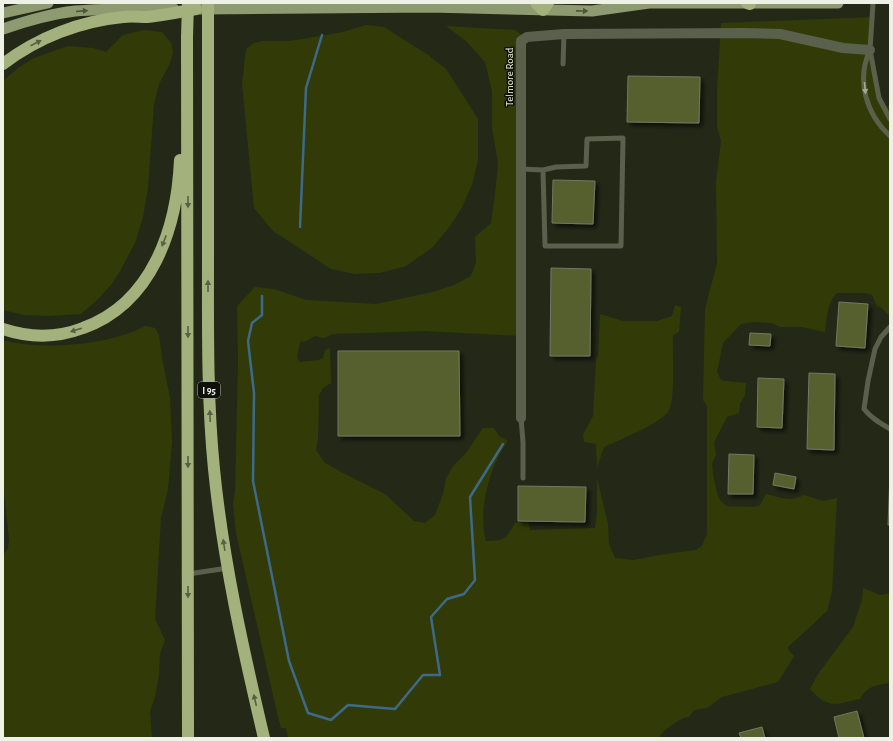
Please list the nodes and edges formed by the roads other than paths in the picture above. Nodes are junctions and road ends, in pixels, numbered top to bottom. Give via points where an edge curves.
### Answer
1 (48, 3) edge
2 (208, 3) edge
3 (645, 3) edge
4 (748, 3) edge
5 (838, 3) edge
6 (873, 3) edge
7 (649, 4) edge
8 (543, 5) edge
9 (192, 6) edge
10 (3, 13) edge
11 (3, 29) edge
12 (564, 34) junction
13 (187, 37) junction
14 (870, 50) junction
15 (3, 64) edge
16 (562, 64) dead end
17 (890, 119) edge
18 (890, 136) edge
19 (521, 169) junction
20 (543, 170) junction
21 (890, 327) edge
22 (3, 329) edge
23 (521, 418) joint
24 (890, 429) edge
25 (523, 478) dead end
26 (228, 568) junction
27 (188, 574) junction
28 (188, 738) edge
29 (264, 738) edge

1 - 10 main road
26 -> 2 highway, I 95, bridge via 214,469 208,371
3 - 7 main road
4 - 5 main road
4 - 7 main road
6 - 14 lane
8 -> 7 main road via 592,11
8 - 9 main road
11 -> 9 main road via 74,12
9 - 13 highway, I 95, bridge
15 -> 9 highway via 37,43 76,27 123,17 146,17
12 - 14 street, Telmore Road via 780,34 843,48
12 - 16 lane
12 - 19 street, Telmore Road via 527,36 521,41
13 -> 22 highway via 177,195 166,236 148,275 121,308 84,328 48,336 26,335
13 -> 27 highway, I 95
14 - 17 lane via 879,98
14 -> 18 lane via 865,68 867,101 877,124
19 - 20 lane
19 - 23 street, Telmore Road
20 - 20 lane via 545,246 620,246 623,138 587,139 586,166
21 - 24 lane via 875,349 864,409
23 - 25 lane
26 - 27 lane
29 -> 26 highway, I 95 via 236,617
27 -> 28 highway, I 95

